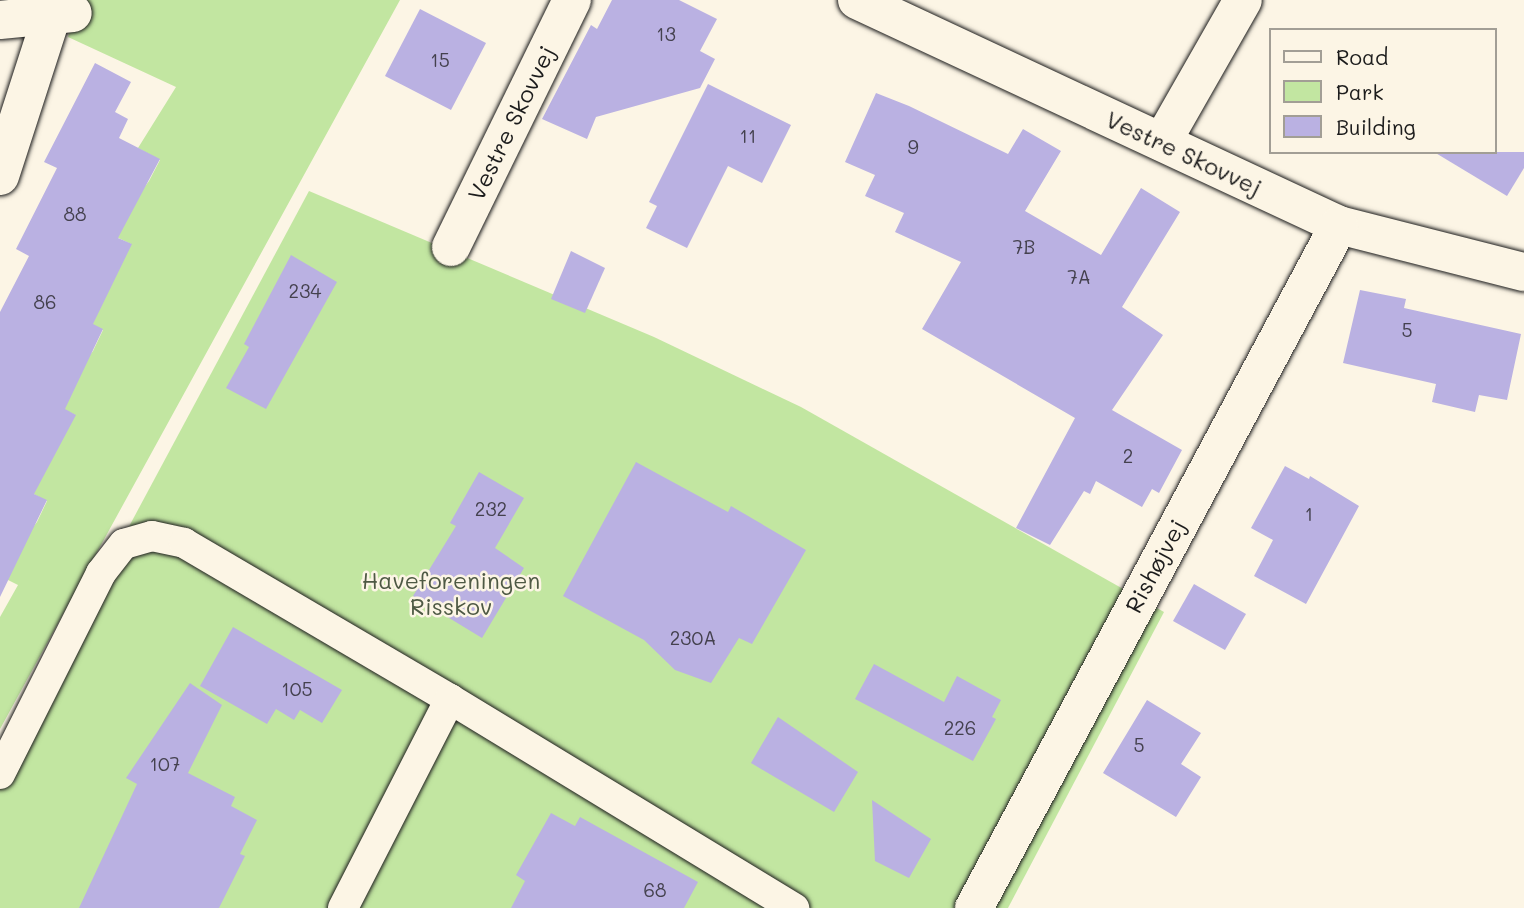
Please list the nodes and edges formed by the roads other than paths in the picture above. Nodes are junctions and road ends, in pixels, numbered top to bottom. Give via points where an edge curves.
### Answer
1 (572, 0) edge
2 (857, 0) edge
3 (1243, 0) edge
4 (0, 20) edge
5 (1162, 142) junction
6 (0, 176) edge
7 (1339, 225) junction
8 (451, 247) dead end
9 (1524, 271) edge
10 (450, 699) junction
11 (0, 774) edge
12 (343, 908) edge
13 (794, 908) edge
14 (974, 908) edge

1 - 8 street, Vestre Skovvej
2 - 5 street, Vestre Skovvej
3 - 5 street
4 - 6 street via 62,14
5 - 7 street, Vestre Skovvej
7 - 9 street, Vestre Skovvej
7 - 14 street, Rishøjvej
10 - 11 lane via 184,543 152,536 124,544 101,573
10 - 12 lane
10 - 13 lane

